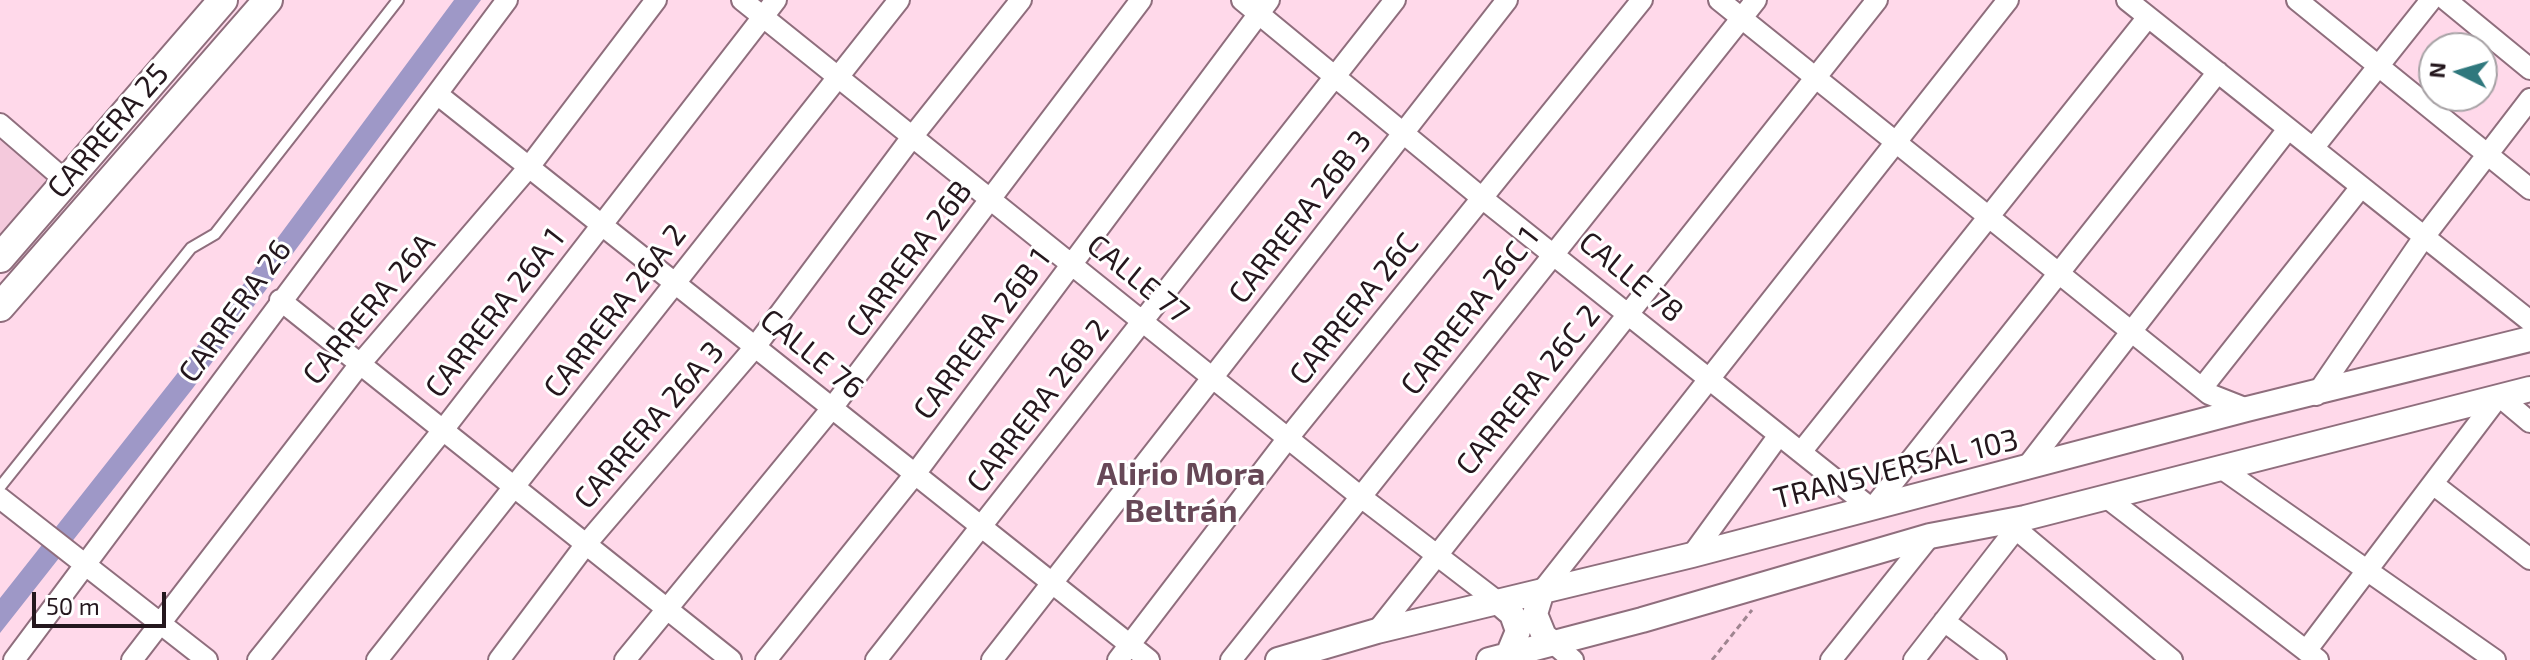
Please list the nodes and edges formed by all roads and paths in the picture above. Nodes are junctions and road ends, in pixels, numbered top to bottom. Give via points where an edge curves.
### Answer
1 (223, 0) edge
2 (268, 0) edge
3 (398, 0) edge
4 (507, 0) edge
5 (656, 0) edge
6 (742, 0) edge
7 (899, 0) edge
8 (1021, 0) edge
9 (1141, 0) edge
10 (1242, 0) edge
11 (1395, 0) edge
12 (1507, 0) edge
13 (1642, 0) edge
14 (1719, 0) edge
15 (1756, 0) edge
16 (1877, 0) edge
17 (2008, 0) edge
18 (2127, 0) edge
19 (2297, 0) edge
20 (2431, 0) edge
21 (2446, 0) edge
22 (1264, 6) edge
23 (769, 8) edge
24 (2148, 17) junction
25 (1742, 18) junction
26 (2378, 65) junction
27 (2530, 69) edge
28 (2218, 72) junction
29 (838, 77) junction
30 (1334, 77) junction
31 (1816, 77) junction
32 (437, 94) junction
33 (2530, 99) edge
34 (0, 124) edge
35 (2288, 129) junction
36 (1404, 133) junction
37 (912, 137) junction
38 (1897, 142) junction
39 (2314, 147) junction
40 (2485, 154) junction
41 (529, 167) junction
42 (66, 181) junction
43 (2361, 187) junction
44 (2530, 189) edge
45 (1482, 198) junction
46 (991, 200) junction
47 (1987, 216) junction
48 (601, 225) junction
49 (2424, 237) junction
50 (1554, 254) junction
51 (0, 258) edge
52 (1071, 265) junction
53 (2058, 272) junction
54 (675, 284) junction
55 (280, 300) junction
56 (0, 307) edge
57 (1628, 313) junction
58 (1142, 321) junction
59 (2530, 321) edge
60 (2130, 330) junction
61 (2530, 339) edge
62 (755, 347) junction
63 (360, 364) junction
64 (1708, 377) junction
65 (1212, 378) junction
66 (2530, 389) edge
67 (2205, 391) junction
68 (2316, 395) junction
69 (2499, 396) junction
70 (832, 408) junction
71 (2247, 409) junction
72 (2201, 422) junction
73 (2530, 422) edge
74 (443, 430) junction
75 (1779, 435) junction
76 (1288, 438) junction
77 (1801, 452) junction
78 (2221, 468) junction
79 (2025, 469) junction
80 (915, 474) junction
81 (2433, 484) junction
82 (0, 487) edge
83 (514, 487) junction
84 (1361, 497) junction
85 (2106, 497) junction
86 (0, 498) edge
87 (1872, 509) junction
88 (2020, 524) junction
89 (981, 527) junction
90 (1930, 536) junction
91 (586, 544) junction
92 (1435, 555) junction
93 (1692, 555) junction
94 (2530, 559) edge
95 (83, 562) junction
96 (2366, 571) junction
97 (1052, 583) junction
98 (1772, 583) junction
99 (1542, 591) junction
100 (1498, 602) junction
101 (666, 608) junction
102 (1944, 621) junction
103 (160, 622) junction
104 (1377, 631) junction
105 (1553, 643) junction
106 (1124, 653) edge
107 (2312, 655) edge
108 (1498, 658) edge
109 (14, 660) edge
110 (132, 660) edge
111 (207, 660) edge
112 (258, 660) edge
113 (377, 660) edge
114 (499, 660) edge
115 (625, 660) edge
116 (731, 660) edge
117 (766, 660) edge
118 (876, 660) edge
119 (992, 660) edge
120 (1149, 660) edge
121 (1231, 660) edge
122 (1278, 660) edge
123 (1573, 660) edge
124 (1712, 660) edge
125 (1831, 660) edge
126 (1914, 660) edge
127 (1996, 660) edge
128 (2172, 660) edge
129 (2495, 660) edge

1 - 42 main road, CARRERA 25
2 - 56 main road, CARRERA 25
3 - 82 lane via 215,234 191,248
4 - 32 street, CARRERA 26
5 - 41 street, CARRERA 26A
6 - 23 street, CALLE 77
7 - 29 street, CARRERA 26A 2
8 - 37 street, CARRERA 26A 3
9 - 46 street, CARRERA 26B
10 - 22 street, CALLE 78
11 - 30 street, CARRERA 26B 2
12 - 36 street, CARRERA 26B 3
13 - 45 street, CARRERA 26C
14 - 25 street
15 - 25 street, CARRERA 26C 1
16 - 31 street, CARRERA 26C 2
17 - 38 street
18 - 24 street
19 - 26 street
20 - 26 street
21 - 27 street
22 - 30 street, CALLE 78
22 - 52 street, CARRERA 26B 1
23 - 29 street, CALLE 77
23 - 48 street, CARRERA 26A 1
24 - 28 street
24 - 47 street
25 - 31 street
25 - 50 street, CARRERA 26C 1
26 - 39 street
26 - 40 street
28 - 35 street
28 - 53 street
29 - 37 street, CALLE 77
29 - 54 street, CARRERA 26A 2
30 - 36 street, CALLE 78
30 - 58 street, CARRERA 26B 2
31 - 38 street
31 - 57 street, CARRERA 26C 2
32 - 41 street, CALLE 76
32 - 55 street, CARRERA 26
33 - 40 street
34 - 42 street
35 - 39 street
35 - 60 street
36 - 45 street, CALLE 78
36 - 65 street, CARRERA 26B 3
37 - 46 street, CALLE 77
37 - 62 street, CARRERA 26A 3
38 - 47 street
38 - 64 street
39 - 43 street
40 - 44 street
40 - 49 street
41 - 48 street, CALLE 76
41 - 63 street, CARRERA 26A
42 - 51 main road, CARRERA 25
43 - 49 street
43 - 67 street
45 - 50 street, CALLE 78
45 - 76 street, CARRERA 26C
46 - 52 street, CALLE 77
46 - 70 street, CARRERA 26B
47 - 53 street
47 - 77 street
48 - 54 street, CALLE 76
48 - 74 street, CARRERA 26A 1
49 - 59 street
49 - 68 street
50 - 57 street, CALLE 78
50 - 84 street, CARRERA 26C 1
52 - 58 street, CALLE 77
52 - 80 street, CARRERA 26B 1
53 - 60 street
53 - 87 street
54 - 62 street, CALLE 76
54 - 83 street, CARRERA 26A 2
55 - 63 street
55 - 95 street, CARRERA 26
57 - 64 street, CALLE 78
57 - 92 street, CARRERA 26C 2
58 - 65 street, CALLE 77
58 - 89 street, CARRERA 26B 2
60 - 67 street
60 - 79 street
61 - 68 street, TRANSVERSAL 103
62 - 70 street, CALLE 76
62 - 91 street, CARRERA 26A 3
63 - 74 street
63 - 103 street, CARRERA 26A
64 - 75 street, CALLE 78
64 - 99 street
65 - 76 street, CALLE 77
65 - 97 street, CARRERA 26B 3
66 - 69 street
67 - 71 street
67 - 72 street
68 - 71 street, TRANSVERSAL 103
69 - 73 street
69 - 78 street
69 - 81 street
70 - 80 street, CALLE 76
70 - 101 street, CARRERA 26B
71 - 72 street, TRANSVERSAL 103
72 - 79 street, TRANSVERSAL 103
74 - 83 street
74 - 112 street, CARRERA 26A 1
75 - 77 street, CALLE 78
75 - 93 street
76 - 84 street, CALLE 77
76 - 106 street, CARRERA 26C
77 - 87 street, CALLE 78
78 - 85 street
78 - 96 street
79 - 87 street, TRANSVERSAL 103
80 - 89 street, CALLE 76
80 - 117 street, CARRERA 26B 1
81 - 94 street
81 - 96 street
83 - 91 street
83 - 113 street, CARRERA 26A 2
84 - 92 street, CALLE 77
84 - 121 street, CARRERA 26C 1
85 - 88 street
85 - 107 street
86 - 95 street
87 - 93 street, TRANSVERSAL 103
88 - 90 street
88 - 102 street
88 - 128 street
89 - 97 street, CALLE 76
89 - 118 street, CARRERA 26B 2
90 - 98 street
90 - 125 street
91 - 101 street
91 - 114 street, CARRERA 26A 3
92 - 100 street, CALLE 77
92 - 104 street, CARRERA 26C 2
93 - 99 street, TRANSVERSAL 103
95 - 103 street
95 - 109 street, CARRERA 26
96 - 107 street
96 - 129 street
97 - 106 street, CALLE 76
97 - 119 street, CARRERA 26B 3
98 - 105 street
98 - 124 path
99 - 100 street, TRANSVERSAL 103
99 - 105 street via 1535,614
100 - 104 street, TRANSVERSAL 103
100 - 108 street via 1512,614 1518,631
101 - 115 street, CARRERA 26B
101 - 116 street
102 - 126 street
102 - 127 street
103 - 110 street, CARRERA 26A
103 - 111 street
104 - 122 street, TRANSVERSAL 103
105 - 108 street
105 - 123 street
106 - 120 street, CALLE 76

